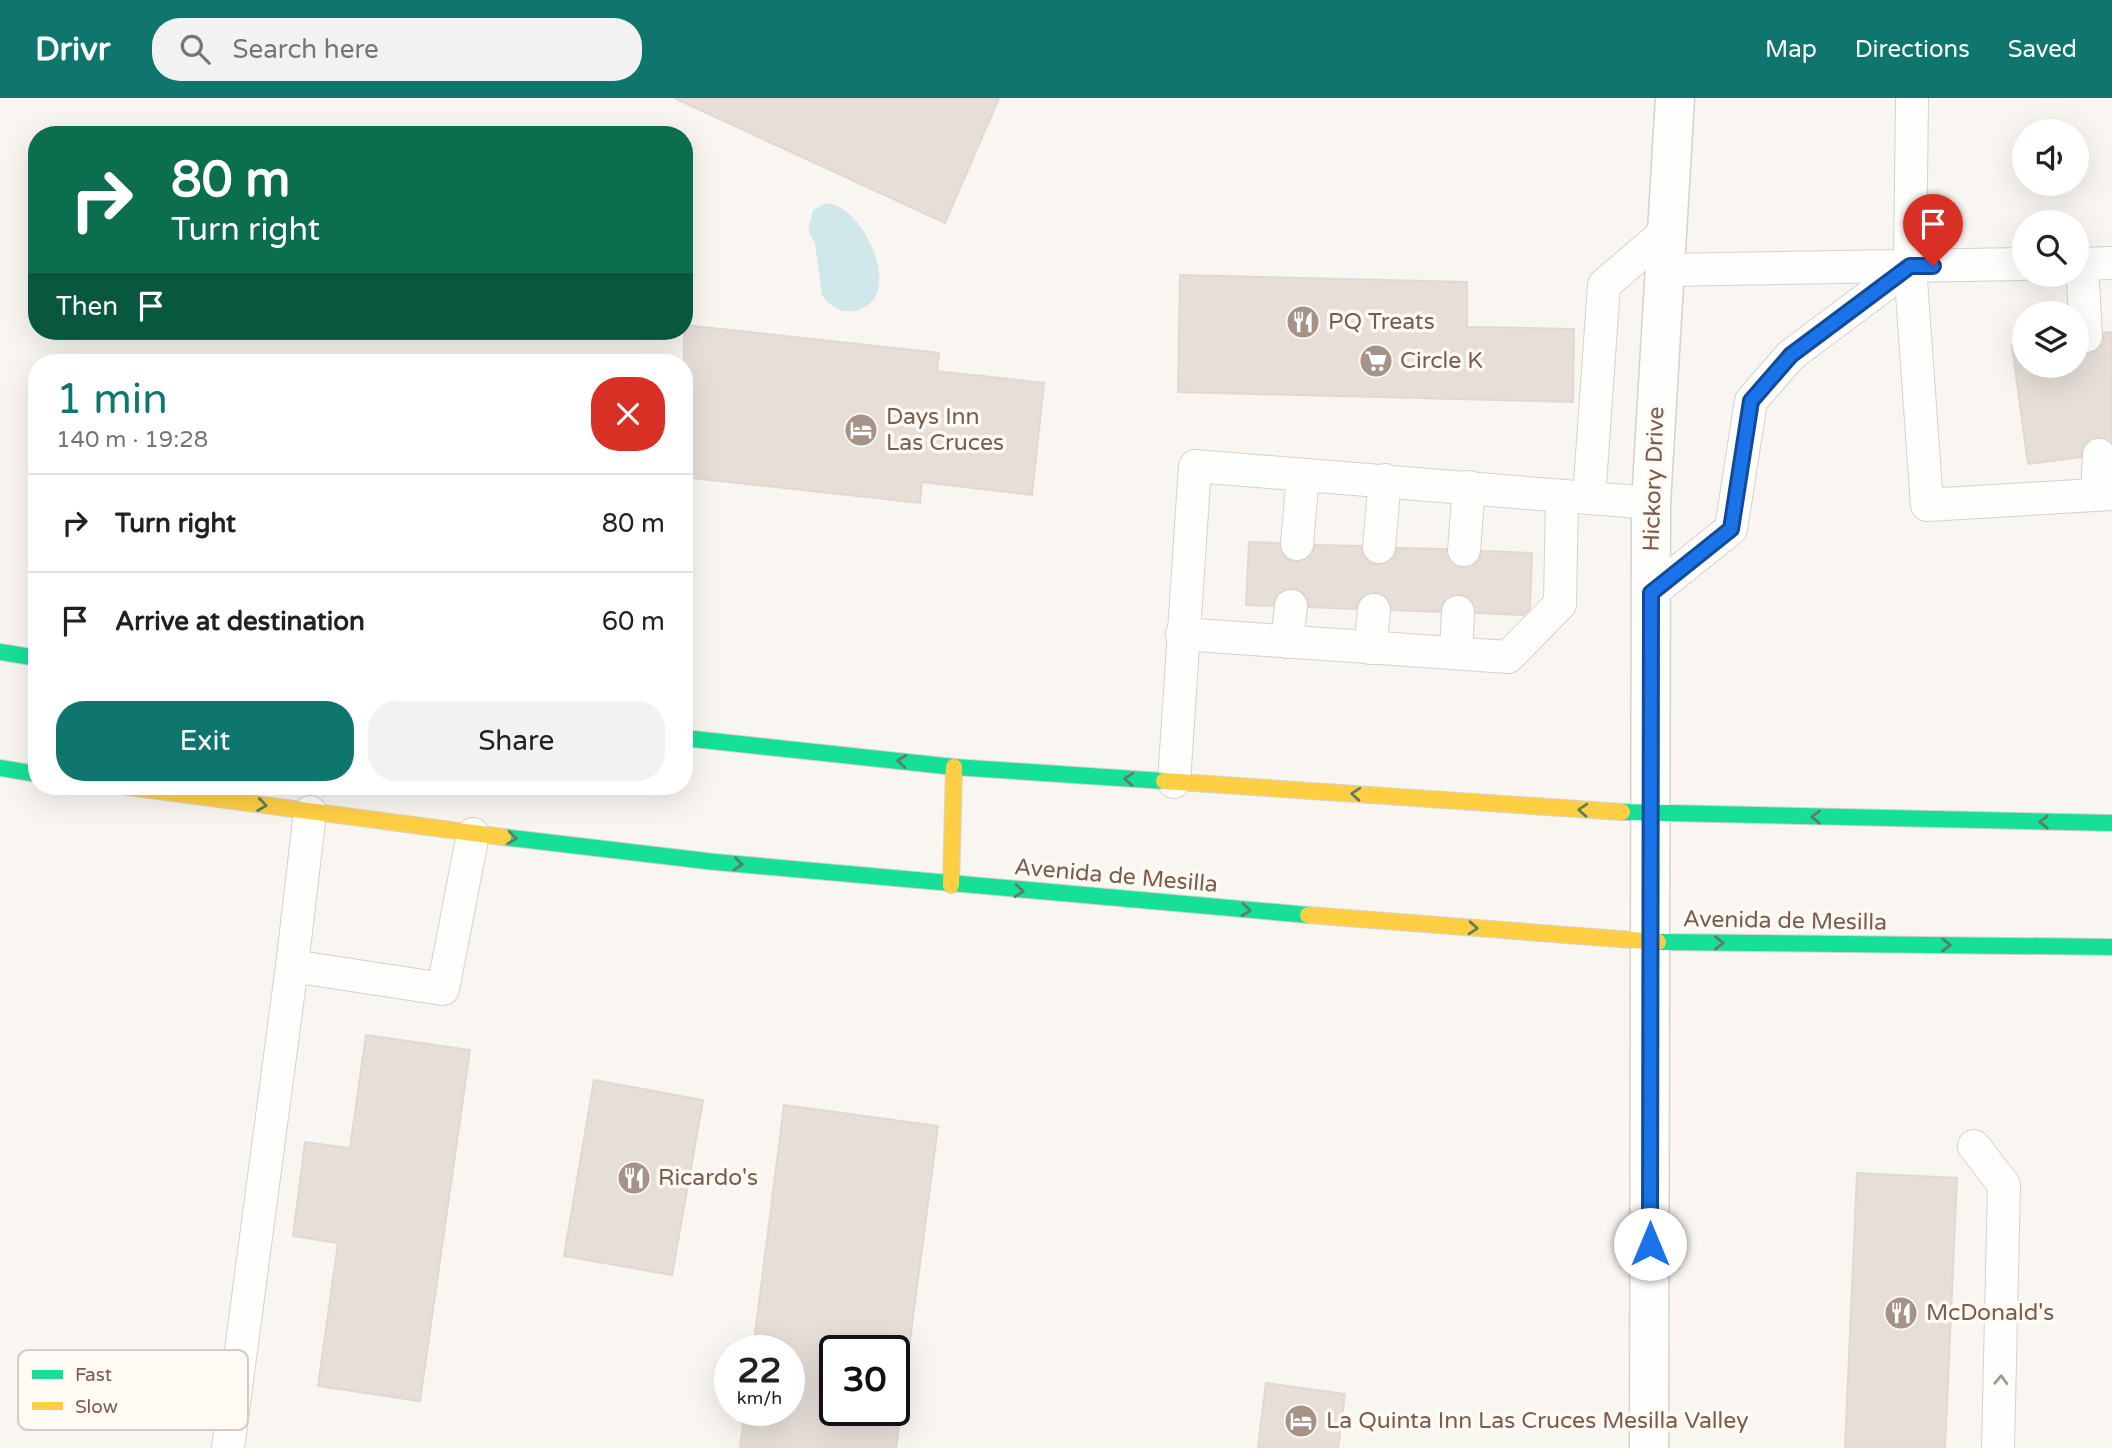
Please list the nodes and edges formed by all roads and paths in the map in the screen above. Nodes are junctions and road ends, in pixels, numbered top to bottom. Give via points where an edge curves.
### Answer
1 (1675, 98) edge
2 (1912, 98) edge
3 (1667, 231) junction
4 (2090, 263) edge
5 (2012, 264) edge
6 (1910, 266) junction
7 (1665, 270) junction
8 (2088, 301) edge
9 (2099, 455) dead end
10 (1303, 475) junction
11 (1385, 480) junction
12 (1469, 487) junction
13 (2105, 495) edge
14 (1576, 498) junction
15 (1651, 503) junction
16 (1297, 544) dead end
17 (1379, 547) dead end
18 (1464, 550) dead end
19 (1651, 593) junction
20 (1291, 606) dead end
21 (1374, 610) dead end
22 (1458, 612) dead end
23 (1182, 634) junction
24 (1287, 642) junction
25 (1370, 648) junction
26 (0, 652) edge
27 (1456, 653) junction
28 (28, 656) edge
29 (693, 739) edge
30 (954, 767) junction
31 (0, 768) edge
32 (28, 773) edge
33 (1174, 782) junction
34 (186, 795) edge
35 (310, 812) junction
36 (1651, 814) junction
37 (2112, 823) edge
38 (473, 834) junction
39 (951, 885) junction
40 (1650, 942) junction
41 (2112, 947) edge
42 (292, 966) junction
43 (1974, 1146) dead end
44 (241, 1350) edge
45 (230, 1430) edge
46 (228, 1448) edge
47 (1650, 1448) edge
48 (1998, 1448) edge

1 - 3 street, Hickory Drive
2 - 6 lane
3 - 7 street, Hickory Drive
3 - 14 lane via 1604,285
4 - 8 lane
5 - 6 lane
6 - 7 lane
6 - 13 lane via 1927,505
6 - 19 lane via 1791,355 1751,401 1731,529
7 - 15 street, Hickory Drive
9 - 13 lane
10 - 11 lane
10 - 16 lane
10 - 23 lane via 1195,466
11 - 12 lane
11 - 17 lane
12 - 14 lane
12 - 18 lane
14 - 15 lane
14 - 27 lane via 1560,604 1508,657
15 - 19 street, Hickory Drive
19 - 36 street, Hickory Drive
20 - 24 lane
21 - 25 lane
22 - 27 lane
23 - 24 lane
23 - 33 lane
24 - 25 lane
25 - 27 lane
26 - 28 main road
30 -> 29 main road
33 -> 30 main road
30 - 39 main road
31 - 32 main road
36 -> 33 main road
34 -> 35 main road, Avenida de Mesilla
35 - 38 main road, Avenida de Mesilla
35 - 42 lane
37 -> 36 main road
36 - 40 street, Hickory Drive
38 -> 39 main road, Avenida de Mesilla
38 - 42 lane via 443,989
39 -> 40 main road, Avenida de Mesilla
40 -> 41 main road, Avenida de Mesilla
40 - 47 street, Hickory Drive
42 - 44 lane
48 -> 43 lane via 2004,1185
45 - 46 lane

